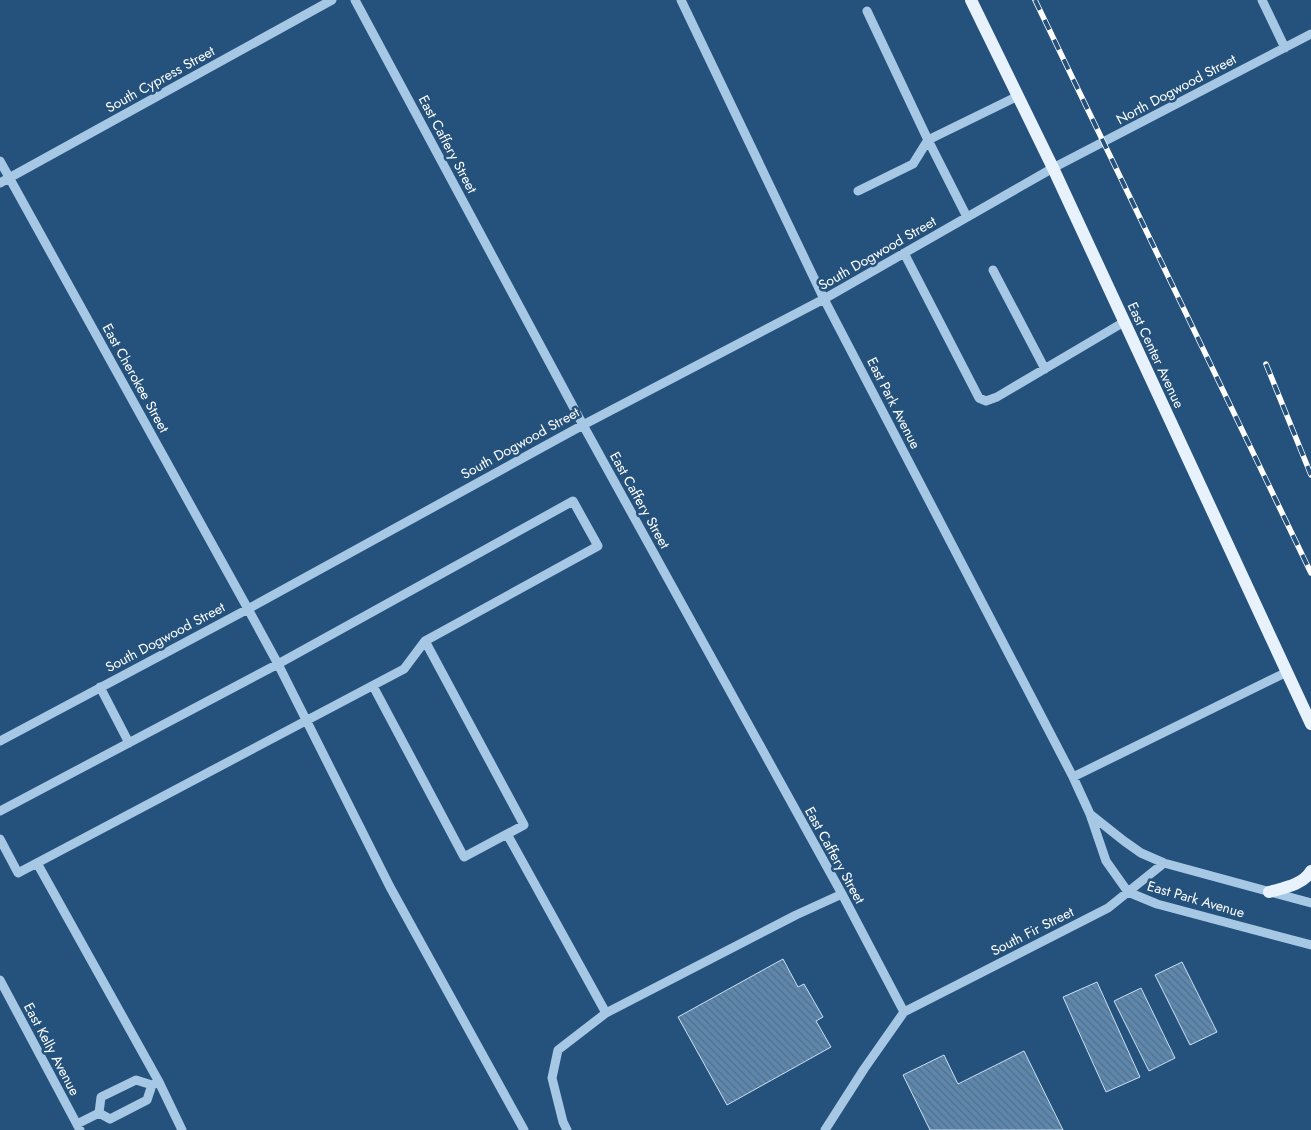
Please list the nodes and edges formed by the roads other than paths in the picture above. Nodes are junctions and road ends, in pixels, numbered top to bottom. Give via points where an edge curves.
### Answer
1 (332, 0) edge
2 (355, 0) edge
3 (681, 0) edge
4 (971, 0) edge
5 (1262, 0) edge
6 (867, 12) dead end
7 (1311, 34) edge
8 (1285, 48) junction
9 (1018, 96) junction
10 (928, 140) junction
11 (0, 161) edge
12 (1053, 168) junction
13 (9, 178) junction
14 (0, 183) edge
15 (858, 191) dead end
16 (968, 217) junction
17 (904, 253) junction
18 (993, 270) dead end
19 (824, 299) junction
20 (1124, 322) junction
21 (1045, 369) junction
22 (583, 425) junction
23 (248, 608) junction
24 (426, 641) junction
25 (278, 664) junction
26 (1287, 672) junction
27 (373, 686) junction
28 (100, 687) junction
29 (306, 721) junction
30 (1311, 724) edge
31 (0, 740) edge
32 (129, 743) junction
33 (1073, 777) junction
34 (0, 811) edge
35 (1090, 814) junction
36 (507, 834) junction
37 (0, 839) edge
38 (37, 863) junction
39 (1164, 863) junction
40 (1311, 871) edge
41 (1128, 892) junction
42 (1269, 892) junction
43 (842, 894) junction
44 (1311, 903) edge
45 (1310, 946) edge
46 (0, 980) edge
47 (904, 1012) junction
48 (606, 1013) junction
49 (156, 1084) junction
50 (99, 1113) junction
51 (78, 1127) edge
52 (182, 1130) edge
53 (524, 1130) edge
54 (567, 1130) edge
55 (825, 1130) edge

1 - 13 street, South Cypress Street
2 - 22 street, East Caffery Street
3 - 19 street, East Park Avenue
4 - 9 main road, East Center Avenue
5 - 8 street
6 - 10 street
7 - 8 street, North Dogwood Street
8 - 12 street, North Dogwood Street
9 - 10 street
9 - 12 main road, East Center Avenue
10 - 15 street via 913,164
10 - 16 street
11 - 13 street, East Cherokee Street
12 - 16 street, South Dogwood Street
12 - 20 main road, East Center Avenue
13 - 14 street, South Cypress Street
13 - 23 street, East Cherokee Street
16 - 17 street, South Dogwood Street
17 - 19 street, South Dogwood Street
17 - 21 street via 979,398 986,401 997,397
18 - 21 street
19 - 22 street, South Dogwood Street
19 - 33 street, East Park Avenue
20 - 21 street
20 - 26 main road, East Center Avenue
22 - 23 street, South Dogwood Street
22 - 43 street, East Caffery Street
23 - 25 street, East Cherokee Street
23 - 28 street, South Dogwood Street
24 - 25 street via 598,546 573,501
24 - 27 street via 404,669
24 - 36 street via 524,825
25 - 29 street, East Cherokee Street
25 - 32 street
26 - 30 main road, East Center Avenue
26 - 33 street
27 - 29 street
27 - 36 street via 464,857
28 - 31 street, South Dogwood Street
28 - 32 street
29 - 38 street
29 - 53 street, East Cherokee Street via 390,887
32 - 34 street
33 - 35 street, East Park Avenue
35 - 39 street, East Park Avenue via 1141,853
35 - 41 street, East Park Avenue via 1106,860
36 - 48 street
37 - 38 street via 18,873
38 - 49 street
39 - 41 street, South Fir Street
39 - 42 street, East Park Avenue
40 - 42 main road via 1297,883
41 - 45 street, East Park Avenue via 1157,904
41 - 47 street, South Fir Street via 1108,908
42 - 44 street, East Park Avenue
43 - 47 street, East Caffery Street
43 - 48 street
46 - 51 street, East Kelly Avenue
47 - 55 street
48 - 54 street via 558,1050 552,1078
49 - 50 street via 147,1100 110,1119
49 - 50 street via 136,1080 101,1097
49 - 52 street
50 - 51 street

